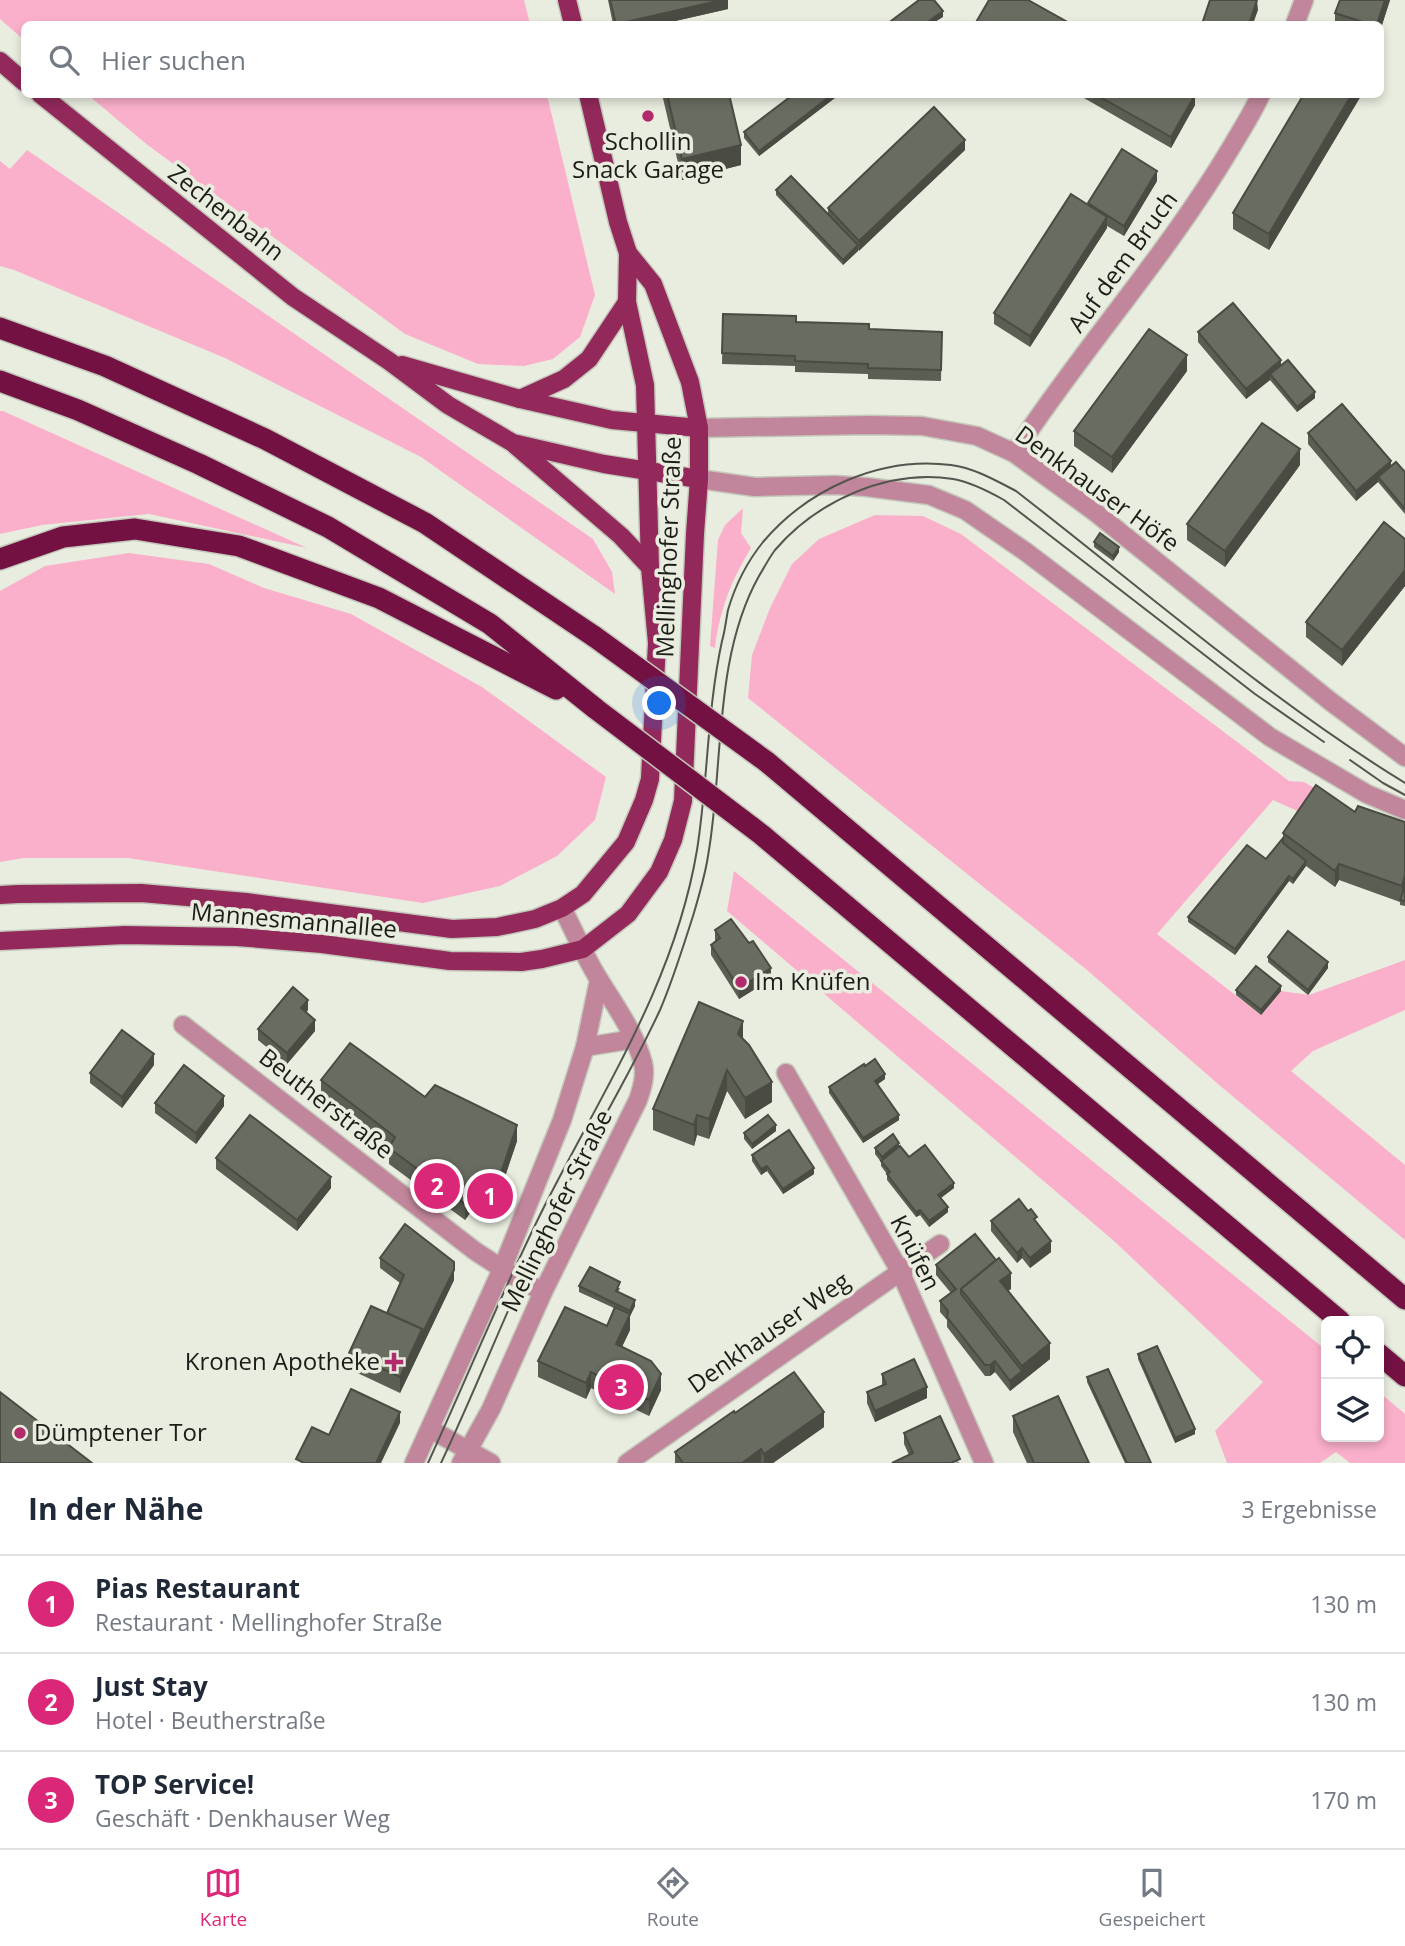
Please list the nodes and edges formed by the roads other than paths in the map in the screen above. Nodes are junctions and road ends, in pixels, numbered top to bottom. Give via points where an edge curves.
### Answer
1 (567, 0) edge
2 (1304, 0) edge
3 (572, 21) edge
4 (1296, 21) edge
5 (0, 61) edge
6 (21, 79) edge
7 (45, 98) edge
8 (589, 98) edge
9 (1259, 98) edge
10 (628, 253) junction
11 (627, 302) junction
12 (0, 328) edge
13 (389, 361) junction
14 (0, 382) edge
15 (520, 398) junction
16 (646, 425) junction
17 (699, 428) junction
18 (513, 443) junction
19 (1014, 453) junction
20 (648, 471) junction
21 (699, 480) junction
22 (0, 559) edge
23 (650, 567) junction
24 (596, 709) junction
25 (1405, 757) edge
26 (1405, 810) edge
27 (0, 895) edge
28 (562, 908) junction
29 (0, 941) edge
30 (583, 949) junction
31 (598, 980) junction
32 (183, 1025) dead end
33 (634, 1039) junction
34 (585, 1047) junction
35 (786, 1073) dead end
36 (940, 1244) dead end
37 (502, 1269) junction
38 (900, 1271) junction
39 (543, 1292) junction
40 (1405, 1299) edge
41 (1334, 1316) edge
42 (1384, 1358) edge
43 (1405, 1376) edge
44 (430, 1429) junction
45 (464, 1457) edge
46 (414, 1463) edge
47 (491, 1463) edge
48 (627, 1463) edge
49 (984, 1463) edge

1 - 3 main road
2 - 4 street
5 - 6 main road
7 - 13 main road, Zechenbahn via 293,297
8 - 10 main road, Mellinghofer Straße
9 - 19 street, Auf dem Bruch via 1186,219
10 - 11 main road, Mellinghofer Straße
10 - 17 main road, Mellinghofer Straße via 653,284 690,382
11 - 15 main road via 589,359 564,379
11 - 16 main road, Mellinghofer Straße via 645,385
12 - 40 highway, bridge via 105,366 265,439 425,523 596,637 767,762
13 - 15 main road, Zechenbahn
13 - 18 main road, Zechenbahn via 449,405
14 - 24 highway via 103,421 328,527 490,624
15 - 16 main road, Zechenbahn
16 - 17 main road, Zechenbahn
16 - 20 main road, Mellinghofer Straße
17 - 19 street, Denkhauser Höfe via 922,426 977,436
17 - 21 main road, Mellinghofer Straße
18 - 20 main road, Zechenbahn
18 - 23 main road via 621,536
19 - 25 street, Denkhauser Höfe
20 - 21 main road, Zechenbahn
20 - 23 main road, Mellinghofer Straße
21 - 26 street via 755,486 866,487 929,495 965,510 1270,737 1367,794
21 - 30 main road, Mellinghofer Straße via 682,801 673,840 659,872 628,914
22 - 24 highway via 63,537 135,529 239,546 379,598
23 - 28 main road, Mellinghofer Straße via 657,643 650,779 626,842 583,894
24 - 41 highway, bridge via 762,835
27 - 28 main road, Mannesmannallee via 141,893 452,929 497,927
28 - 30 street, Mellinghofer Straße
29 - 30 main road, Mannesmannallee via 125,935 237,937 450,961 521,962
30 - 31 street, Mellinghofer Straße
31 - 33 street, Mellinghofer Straße
31 - 34 street, Mellinghofer Straße
32 - 37 street, Beutherstraße
33 - 34 street
33 - 39 street, Mellinghofer Straße via 644,1080 638,1100
34 - 37 street, Mellinghofer Straße via 562,1121
35 - 38 street, Knüfen
36 - 38 street, Denkhauser Weg
37 - 39 street, Beutherstraße
37 - 44 street, Mellinghofer Straße
38 - 48 street, Denkhauser Weg
38 - 49 street, Knüfen
39 - 45 street, Mellinghofer Straße via 491,1409
42 - 43 highway
44 - 45 street
44 - 46 street, Mellinghofer Straße
45 - 47 street

